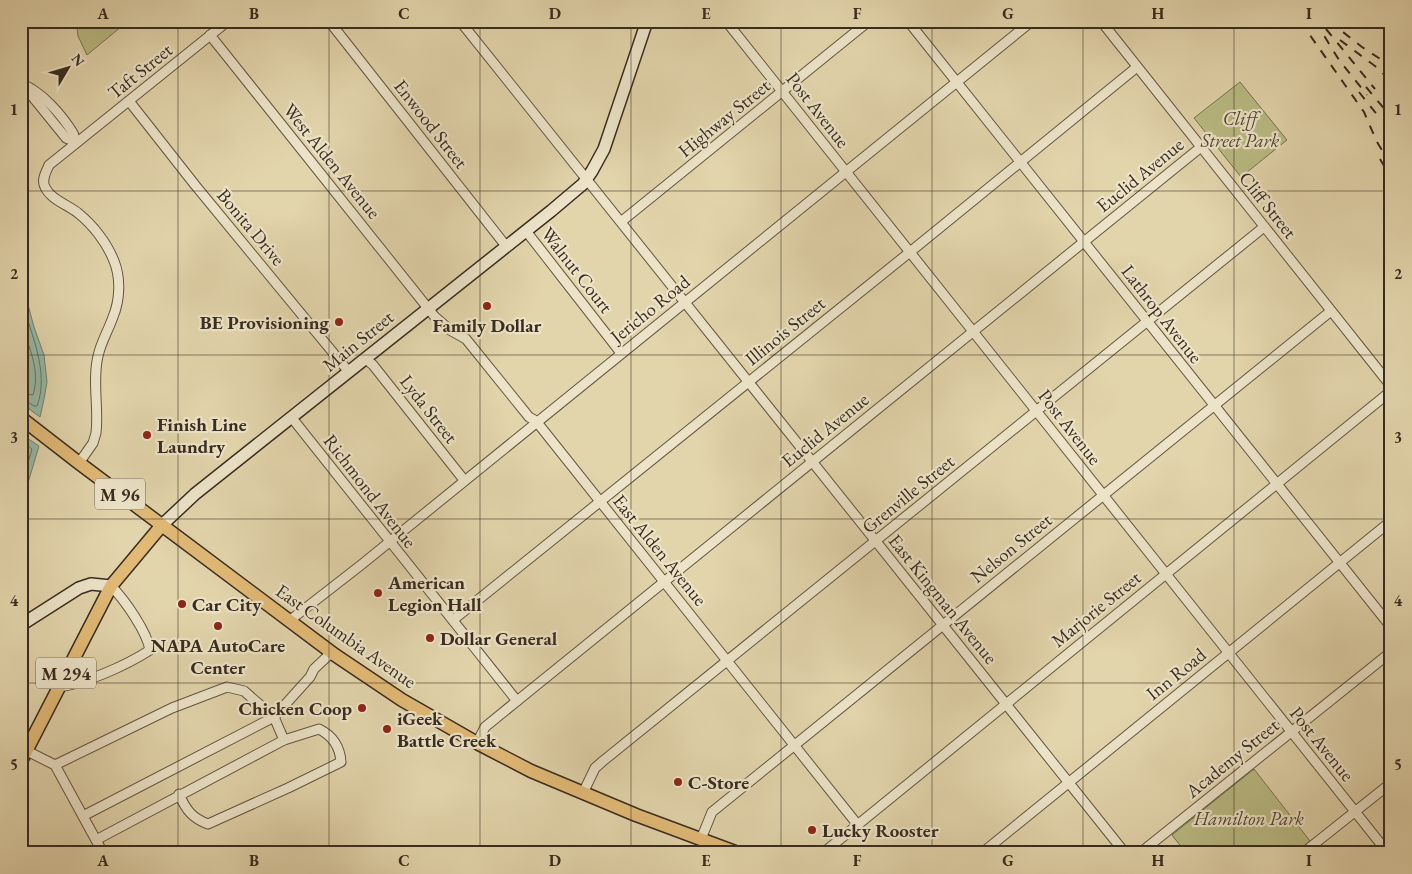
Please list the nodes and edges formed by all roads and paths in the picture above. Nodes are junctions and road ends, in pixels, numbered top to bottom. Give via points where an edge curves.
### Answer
1 (228, 21) edge
2 (329, 21) edge
3 (460, 21) edge
4 (647, 21) edge
5 (726, 21) edge
6 (869, 21) edge
7 (908, 21) edge
8 (1032, 21) edge
9 (1100, 21) edge
10 (210, 35) junction
11 (1137, 67) junction
12 (956, 82) junction
13 (22, 84) edge
14 (783, 92) junction
15 (129, 101) junction
16 (74, 143) junction
17 (1201, 147) junction
18 (1020, 161) junction
19 (846, 172) junction
20 (587, 178) junction
21 (622, 221) junction
22 (1264, 227) junction
23 (526, 231) junction
24 (1084, 241) junction
25 (506, 246) junction
26 (910, 252) junction
27 (685, 302) junction
28 (428, 308) junction
29 (1331, 310) junction
30 (1148, 321) junction
31 (973, 331) junction
32 (621, 353) junction
33 (366, 359) junction
34 (349, 372) junction
35 (748, 382) junction
36 (1391, 386) edge
37 (1391, 391) edge
38 (1214, 405) junction
39 (1036, 411) junction
40 (21, 418) edge
41 (292, 418) junction
42 (536, 422) junction
43 (812, 461) junction
44 (78, 463) junction
45 (464, 480) junction
46 (1277, 484) junction
47 (1103, 495) junction
48 (600, 502) junction
49 (1391, 521) edge
50 (162, 525) junction
51 (390, 540) junction
52 (875, 541) junction
53 (1339, 562) junction
54 (1166, 574) junction
55 (664, 581) junction
56 (111, 586) junction
57 (452, 620) junction
58 (289, 621) junction
59 (942, 624) junction
60 (21, 626) edge
61 (1391, 627) edge
62 (1391, 652) edge
63 (1228, 653) junction
64 (333, 654) junction
65 (727, 661) junction
66 (58, 687) junction
67 (516, 700) junction
68 (1006, 704) junction
69 (274, 717) junction
70 (1291, 732) junction
71 (284, 740) junction
72 (477, 743) junction
73 (794, 745) junction
74 (24, 756) edge
75 (55, 765) junction
76 (1068, 782) junction
77 (1391, 783) edge
78 (583, 793) junction
79 (179, 794) junction
80 (1354, 812) junction
81 (83, 816) junction
82 (857, 824) junction
83 (701, 839) junction
84 (96, 840) junction
85 (103, 853) edge
86 (738, 853) edge
87 (823, 853) edge
88 (982, 853) edge
89 (1125, 853) edge
90 (1140, 853) edge
91 (1303, 853) edge
92 (1388, 853) edge

1 - 10 street, Taft Street
2 - 25 street, Enwood Street
3 - 20 street, East Kingman Avenue
4 - 20 street, Main Street via 604,149
5 - 14 street, Post Avenue
6 - 14 street, Highway Street
7 - 12 street, Lathrop Avenue
8 - 12 street, Jericho Road
9 - 11 street, Cliff Street
10 - 15 street, Taft Street
10 - 28 street, West Alden Avenue
11 - 17 street, Cliff Street
11 - 18 street, Illinois Street
12 - 18 street, Lathrop Avenue
12 - 19 street, Jericho Road
13 - 16 street via 66,138
14 - 19 street, Post Avenue
14 - 21 street, Highway Street
15 - 16 street, Taft Street
15 - 34 street, Bonita Drive
16 - 44 street, Taft Street via 48,165 44,185 48,192 78,213 97,232 118,272 113,317 97,359 96,433
17 - 22 street, Cliff Street
17 - 24 street, Euclid Avenue
18 - 24 street, Lathrop Avenue
18 - 26 street, Illinois Street
19 - 26 street, Post Avenue
19 - 27 street, Jericho Road
20 - 21 street, East Kingman Avenue
20 - 23 street, Main Street
21 - 27 street, East Kingman Avenue
22 - 29 street, Cliff Street
22 - 30 street, Grenville Street
23 - 25 street, Main Street
23 - 32 street, Walnut Court
24 - 30 street, Lathrop Avenue
24 - 31 street, Euclid Avenue
25 - 28 street, Main Street
26 - 31 street, Post Avenue
26 - 35 street, Illinois Street
27 - 32 street, Jericho Road
27 - 35 street, East Kingman Avenue
28 - 33 street, Main Street
28 - 42 street, East Alden Avenue via 450,330 466,339
29 - 36 street, Cliff Street
29 - 38 street, Nelson Street
30 - 38 street, Lathrop Avenue
30 - 39 street, Grenville Street
31 - 39 street, Post Avenue
31 - 43 street, Euclid Avenue
32 - 42 street, Jericho Road
33 - 34 street, Main Street
33 - 45 street, Lyda Street
34 - 41 street, Main Street
35 - 43 street, East Kingman Avenue
35 - 48 street, Illinois Street
37 - 46 street, Marjorie Street
38 - 46 street, Lathrop Avenue
38 - 47 street, Nelson Street
39 - 47 street, Post Avenue
39 - 52 street, Grenville Street
40 - 44 main road, East Columbia Avenue / M 96
41 - 50 street, Main Street via 195,494
41 - 51 street, Richmond Avenue
42 - 45 street, Jericho Road
42 - 48 street, East Alden Avenue
43 - 52 street, East Kingman Avenue
43 - 55 street, Euclid Avenue
44 - 50 main road, East Columbia Avenue / M 96
45 - 51 street, Jericho Road
46 - 53 street, Lathrop Avenue
46 - 54 street, Marjorie Street
47 - 54 street, Post Avenue
47 - 59 street, Nelson Street
48 - 55 street, East Alden Avenue
48 - 57 street, Illinois Street
49 - 53 street, Inn Road
50 - 56 main road, Main Street / M 294
50 - 58 main road, East Columbia Avenue / M 96
51 - 57 street, Richmond Avenue
51 - 58 street, Jericho Road
52 - 59 street, East Kingman Avenue
52 - 65 street, Grenville Street
53 - 61 street, Lathrop Avenue
53 - 63 street, Inn Road
54 - 63 street, Post Avenue
54 - 68 street, Marjorie Street
55 - 65 street, East Alden Avenue
55 - 67 street, Euclid Avenue
56 - 60 street via 91,584 79,588
56 - 66 main road, M 294
56 - 66 street via 121,596 149,642 150,650 101,674 71,686
57 - 67 street, Richmond Avenue
58 - 64 main road, East Columbia Avenue / M 96
59 - 68 street, East Kingman Avenue
59 - 73 street, Nelson Street
62 - 70 street, Academy Street
63 - 70 street, Post Avenue
63 - 76 street, Inn Road
64 - 69 street via 314,669
64 - 72 main road, East Columbia Avenue / M 96 via 402,700
65 - 73 street, East Alden Avenue
65 - 78 street, Grenville Street via 595,768
66 - 74 main road, M 294
67 - 72 street, Euclid Avenue via 485,727
68 - 76 street, East Kingman Avenue
68 - 82 street, Marjorie Street
69 - 71 street
69 - 75 street via 244,691 226,687 172,708
69 - 81 street
70 - 80 street, Post Avenue
70 - 90 street, Academy Street
71 - 79 street
71 - 79 street via 319,729 334,741 341,762 208,824 189,813
72 - 78 main road, East Columbia Avenue / M 96
73 - 82 street, East Alden Avenue
73 - 83 street, Nelson Street via 712,812
74 - 75 street
75 - 81 street
76 - 88 street, Inn Road
76 - 89 street, East Kingman Avenue
77 - 80 street
78 - 83 main road, East Columbia Avenue / M 96
79 - 84 street
80 - 91 street
80 - 92 street, Post Avenue
81 - 84 street
82 - 87 street, Marjorie Street
83 - 86 main road, East Columbia Avenue / M 96
84 - 85 street

